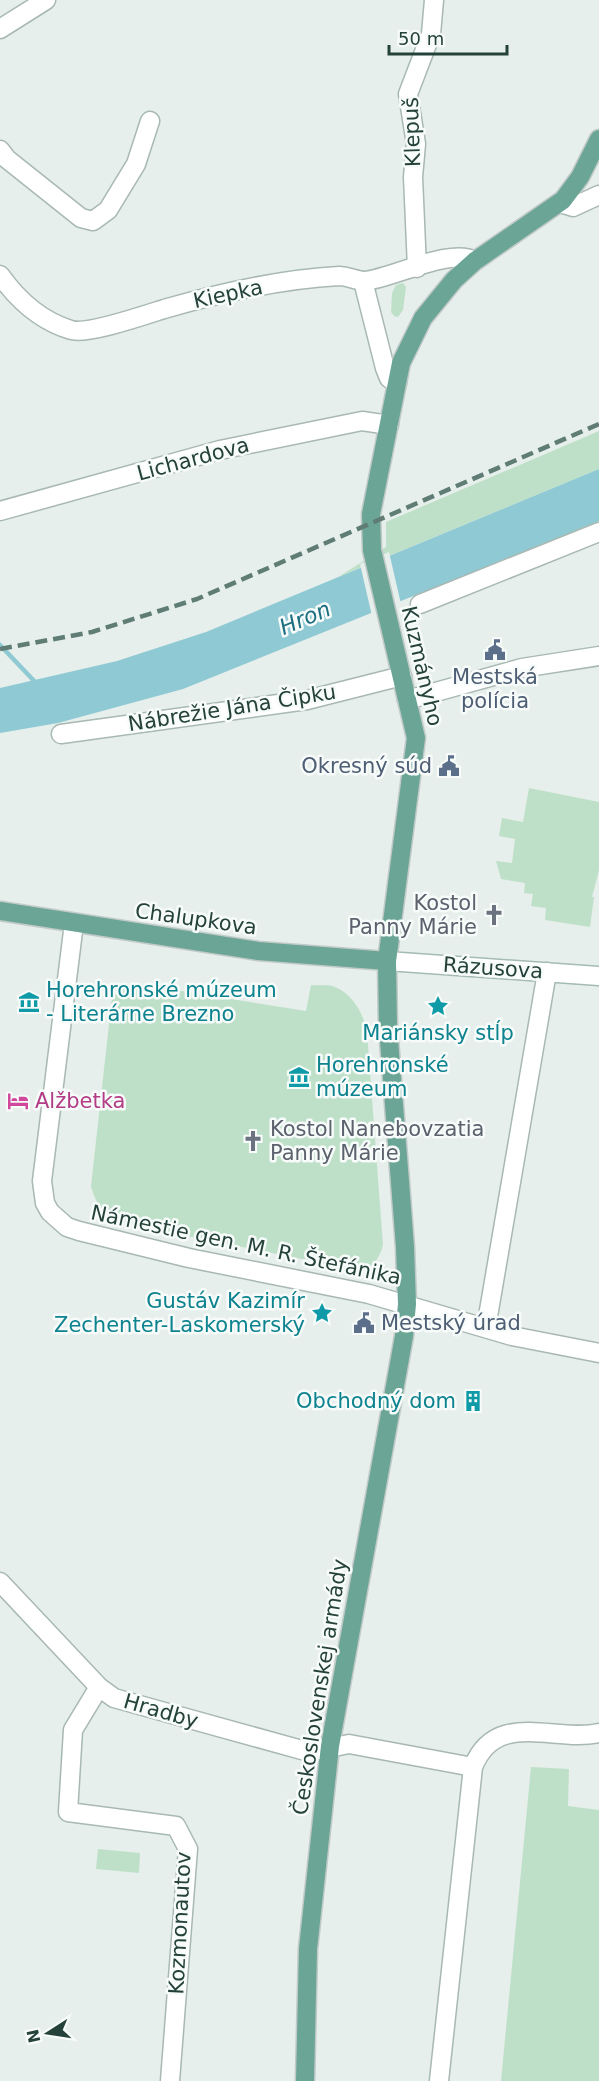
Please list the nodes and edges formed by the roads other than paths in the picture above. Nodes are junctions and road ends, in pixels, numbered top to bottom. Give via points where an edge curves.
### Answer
1 (46, 0) edge
2 (434, 0) edge
3 (0, 29) edge
4 (150, 121) dead end
5 (599, 139) edge
6 (0, 150) edge
7 (599, 195) edge
8 (560, 203) junction
9 (476, 261) junction
10 (417, 268) junction
11 (0, 275) edge
12 (363, 281) junction
13 (397, 383) junction
14 (389, 425) junction
15 (0, 511) edge
16 (599, 532) edge
17 (420, 604) dead end
18 (599, 656) edge
19 (402, 676) junction
20 (407, 700) junction
21 (61, 734) dead end
22 (0, 911) edge
23 (74, 923) junction
24 (387, 961) junction
25 (547, 972) junction
26 (599, 976) edge
27 (407, 1304) junction
28 (486, 1328) junction
29 (599, 1353) edge
30 (0, 1582) edge
31 (99, 1687) junction
32 (599, 1732) edge
33 (330, 1746) junction
34 (473, 1767) junction
35 (170, 2081) edge
36 (305, 2081) edge
37 (439, 2081) edge

1 - 3 street
2 - 10 street, Klepuš via 431,34 408,94 416,144 413,177
4 - 6 street via 136,164 108,210 93,221 81,218
5 - 8 main road, Kuzmányho via 580,177
7 - 8 street via 573,207
8 - 9 main road, Kuzmányho
9 - 10 street, Kiepka via 468,257 450,259
9 - 13 main road, Kuzmányho via 454,280 423,318 404,355
10 - 12 street, Kiepka
11 - 12 street, Kiepka via 37,314 73,331 270,285 340,276
12 - 13 street via 385,368 389,378
13 - 14 main road, Kuzmányho
14 - 15 street, Lichardova via 362,421 220,450
14 - 19 main road, Kuzmányho via 371,514 372,550
16 - 17 street
18 - 20 street via 522,668
19 - 20 main road, Kuzmányho
19 - 21 street, Nábrežie Jána Čipku via 307,700
20 - 24 main road, Kuzmányho via 416,738 415,763
22 - 23 main road, Chalupkova
23 - 24 main road, Chalupkova via 258,951
23 - 27 street, Námestie gen. M. R. Štefánika via 42,1181 50,1212 67,1227 79,1231
24 - 25 street, Rázusova
24 - 27 main road, Námestie gen. M. R. Štefánika
25 - 26 street, Rázusova
25 - 28 street
27 - 28 street, Námestie gen. M. R. Štefánika
27 - 33 main road, Československej armády
28 - 29 street, Námestie gen. M. R. Štefánika
30 - 31 street, Hradby
31 - 33 street, Hradby via 114,1698 309,1752
31 - 35 street, Kozmonautov via 73,1731 68,1812 176,1826 188,1849
32 - 34 street via 576,1736 537,1731 515,1733 486,1744
33 - 34 street, Hradby via 349,1744
33 - 36 main road, Československej armády via 308,1949
34 - 37 street

